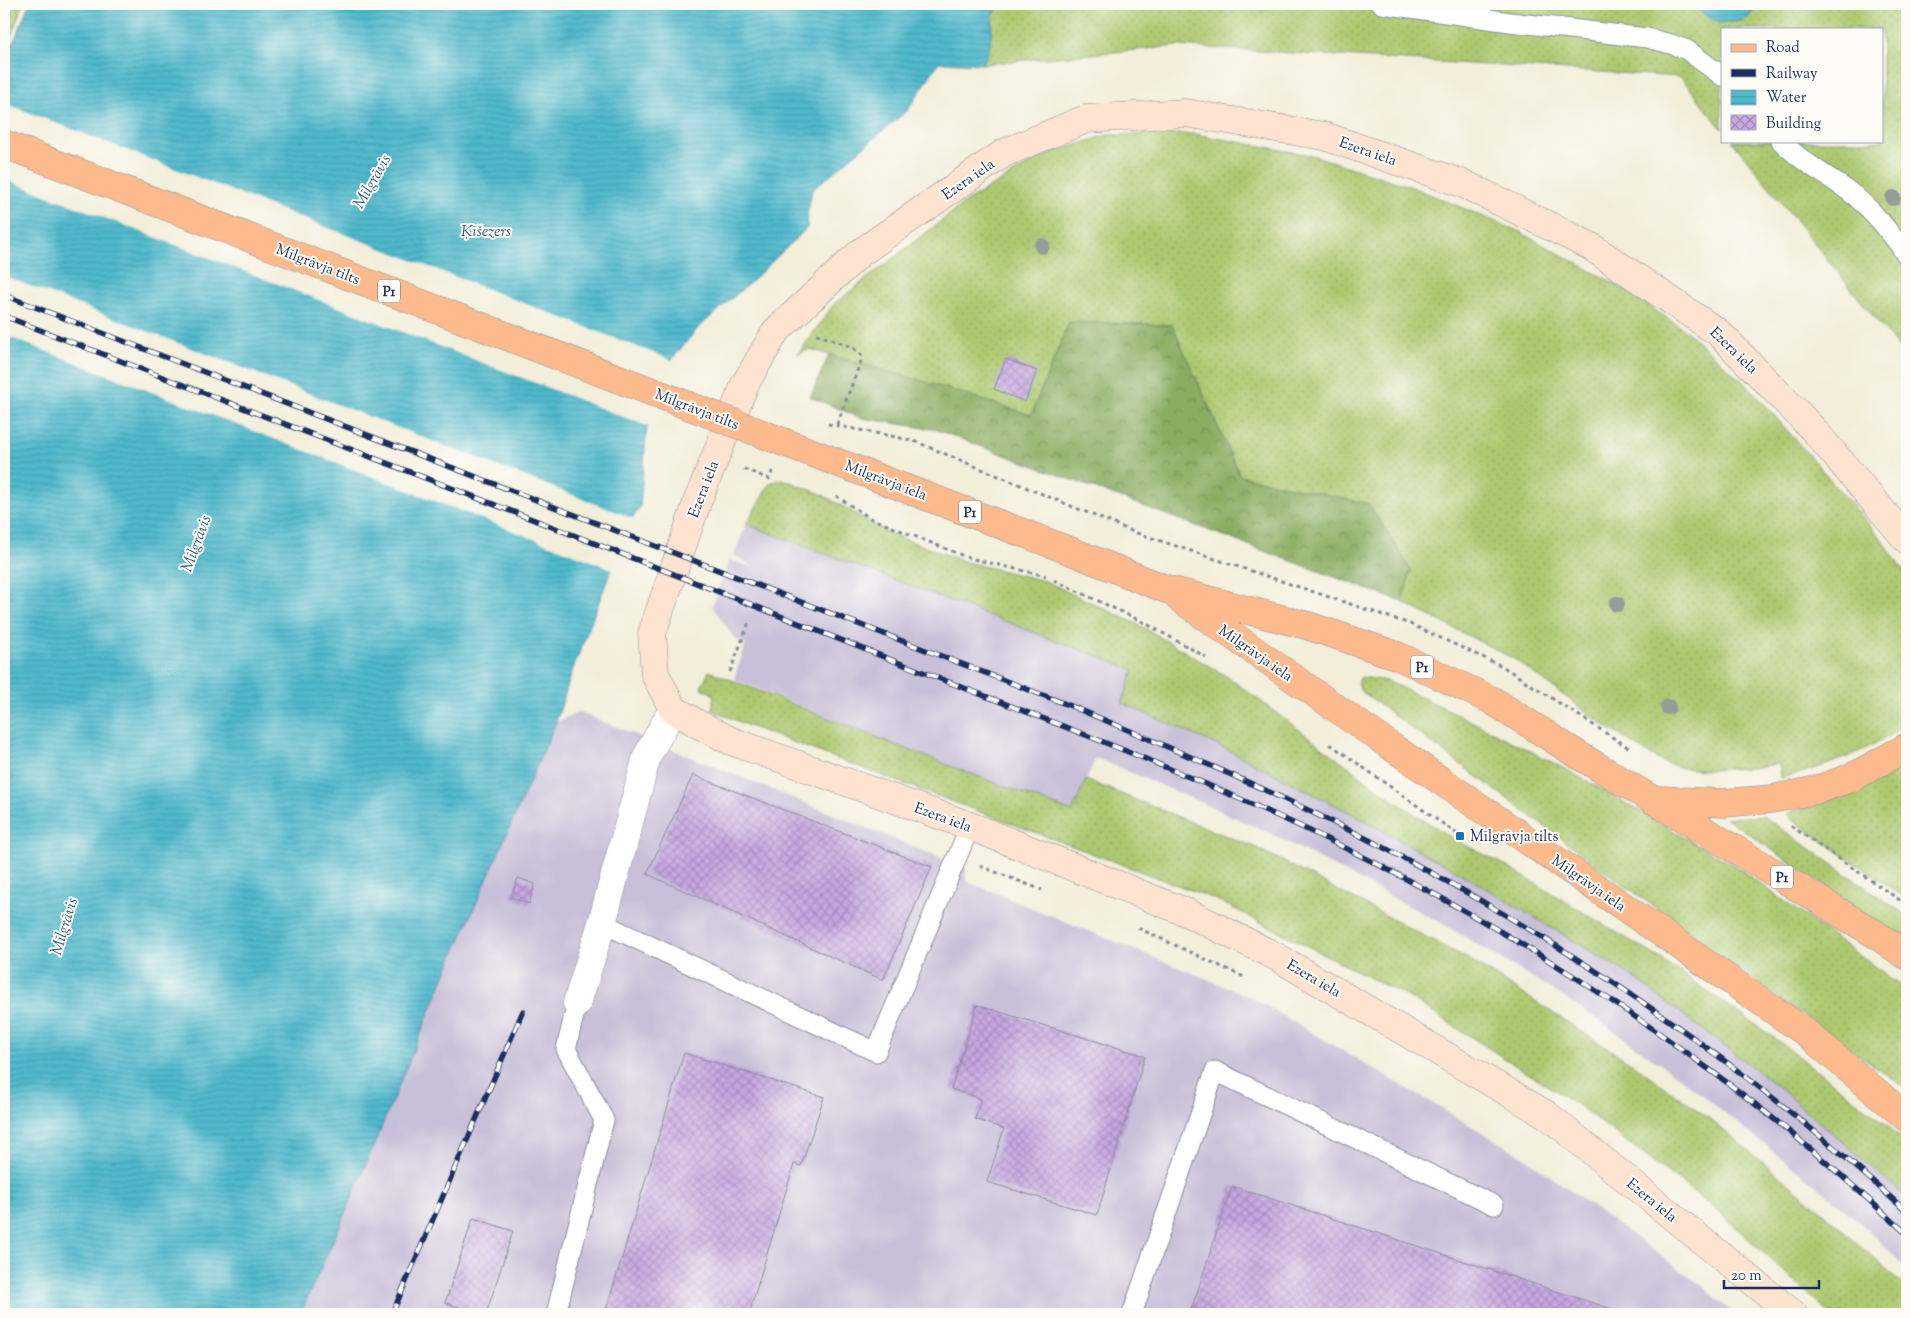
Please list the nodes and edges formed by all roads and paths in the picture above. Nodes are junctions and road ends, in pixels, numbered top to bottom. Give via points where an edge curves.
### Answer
1 (1382, 4) edge
2 (1721, 75) edge
3 (1782, 142) edge
4 (4, 144) edge
5 (1907, 256) edge
6 (808, 332) dead end
7 (836, 427) dead end
8 (773, 438) joint
9 (768, 468) dead end
10 (773, 470) junction
11 (782, 473) dead end
12 (759, 474) dead end
13 (832, 494) dead end
14 (1907, 540) edge
15 (1166, 589) junction
16 (749, 622) dead end
17 (1208, 657) dead end
18 (730, 672) dead end
19 (673, 709) junction
20 (1330, 744) dead end
21 (1907, 747) edge
22 (1655, 800) junction
23 (1786, 823) dead end
24 (970, 826) junction
25 (1460, 836) dead end
26 (958, 858) junction
27 (1047, 892) dead end
28 (1907, 905) edge
29 (602, 923) junction
30 (1136, 928) dead end
31 (1907, 956) edge
32 (1251, 980) dead end
33 (577, 1003) joint
34 (1907, 1118) edge
35 (1494, 1206) dead end
36 (556, 1314) edge
37 (1132, 1314) edge
38 (1793, 1314) edge

1 - 2 lane via 1647,38 1687,50
3 - 5 lane via 1868,208
4 - 8 main road, Mīlgrāvja tilts / P1, bridge
6 - 7 path via 852,347 861,355 862,361
8 - 15 main road, Mīlgrāvja iela / P1
9 - 10 path
10 - 11 path
10 - 12 path via 769,479
13 - 17 path via 870,518 970,558 1048,577
14 - 19 street, Ezera iela via 1813,429 1719,332 1590,246 1464,184 1324,136 1185,113 1086,120 1004,153 860,253 776,331 742,393 698,500 652,633 654,674
15 - 22 main road, Mīlgrāvja iela / P1 via 1309,626 1398,656 1493,700
15 - 34 main road, Mīlgrāvja iela / P1 via 1804,1031
16 - 18 path
19 - 24 street, Ezera iela via 731,741
19 - 29 street via 648,756
20 - 25 path
21 - 22 main road via 1853,777 1816,790 1772,799 1724,803
22 - 31 main road, Mīlgrāvja iela / P1
23 - 28 path
24 - 26 lane
24 - 38 street, Ezera iela via 1188,913 1277,957 1394,1024 1547,1115
26 - 27 path
26 - 29 lane via 876,1052
29 - 33 street
30 - 32 path
33 - 36 lane via 566,1049 604,1120
35 - 37 lane via 1215,1070

